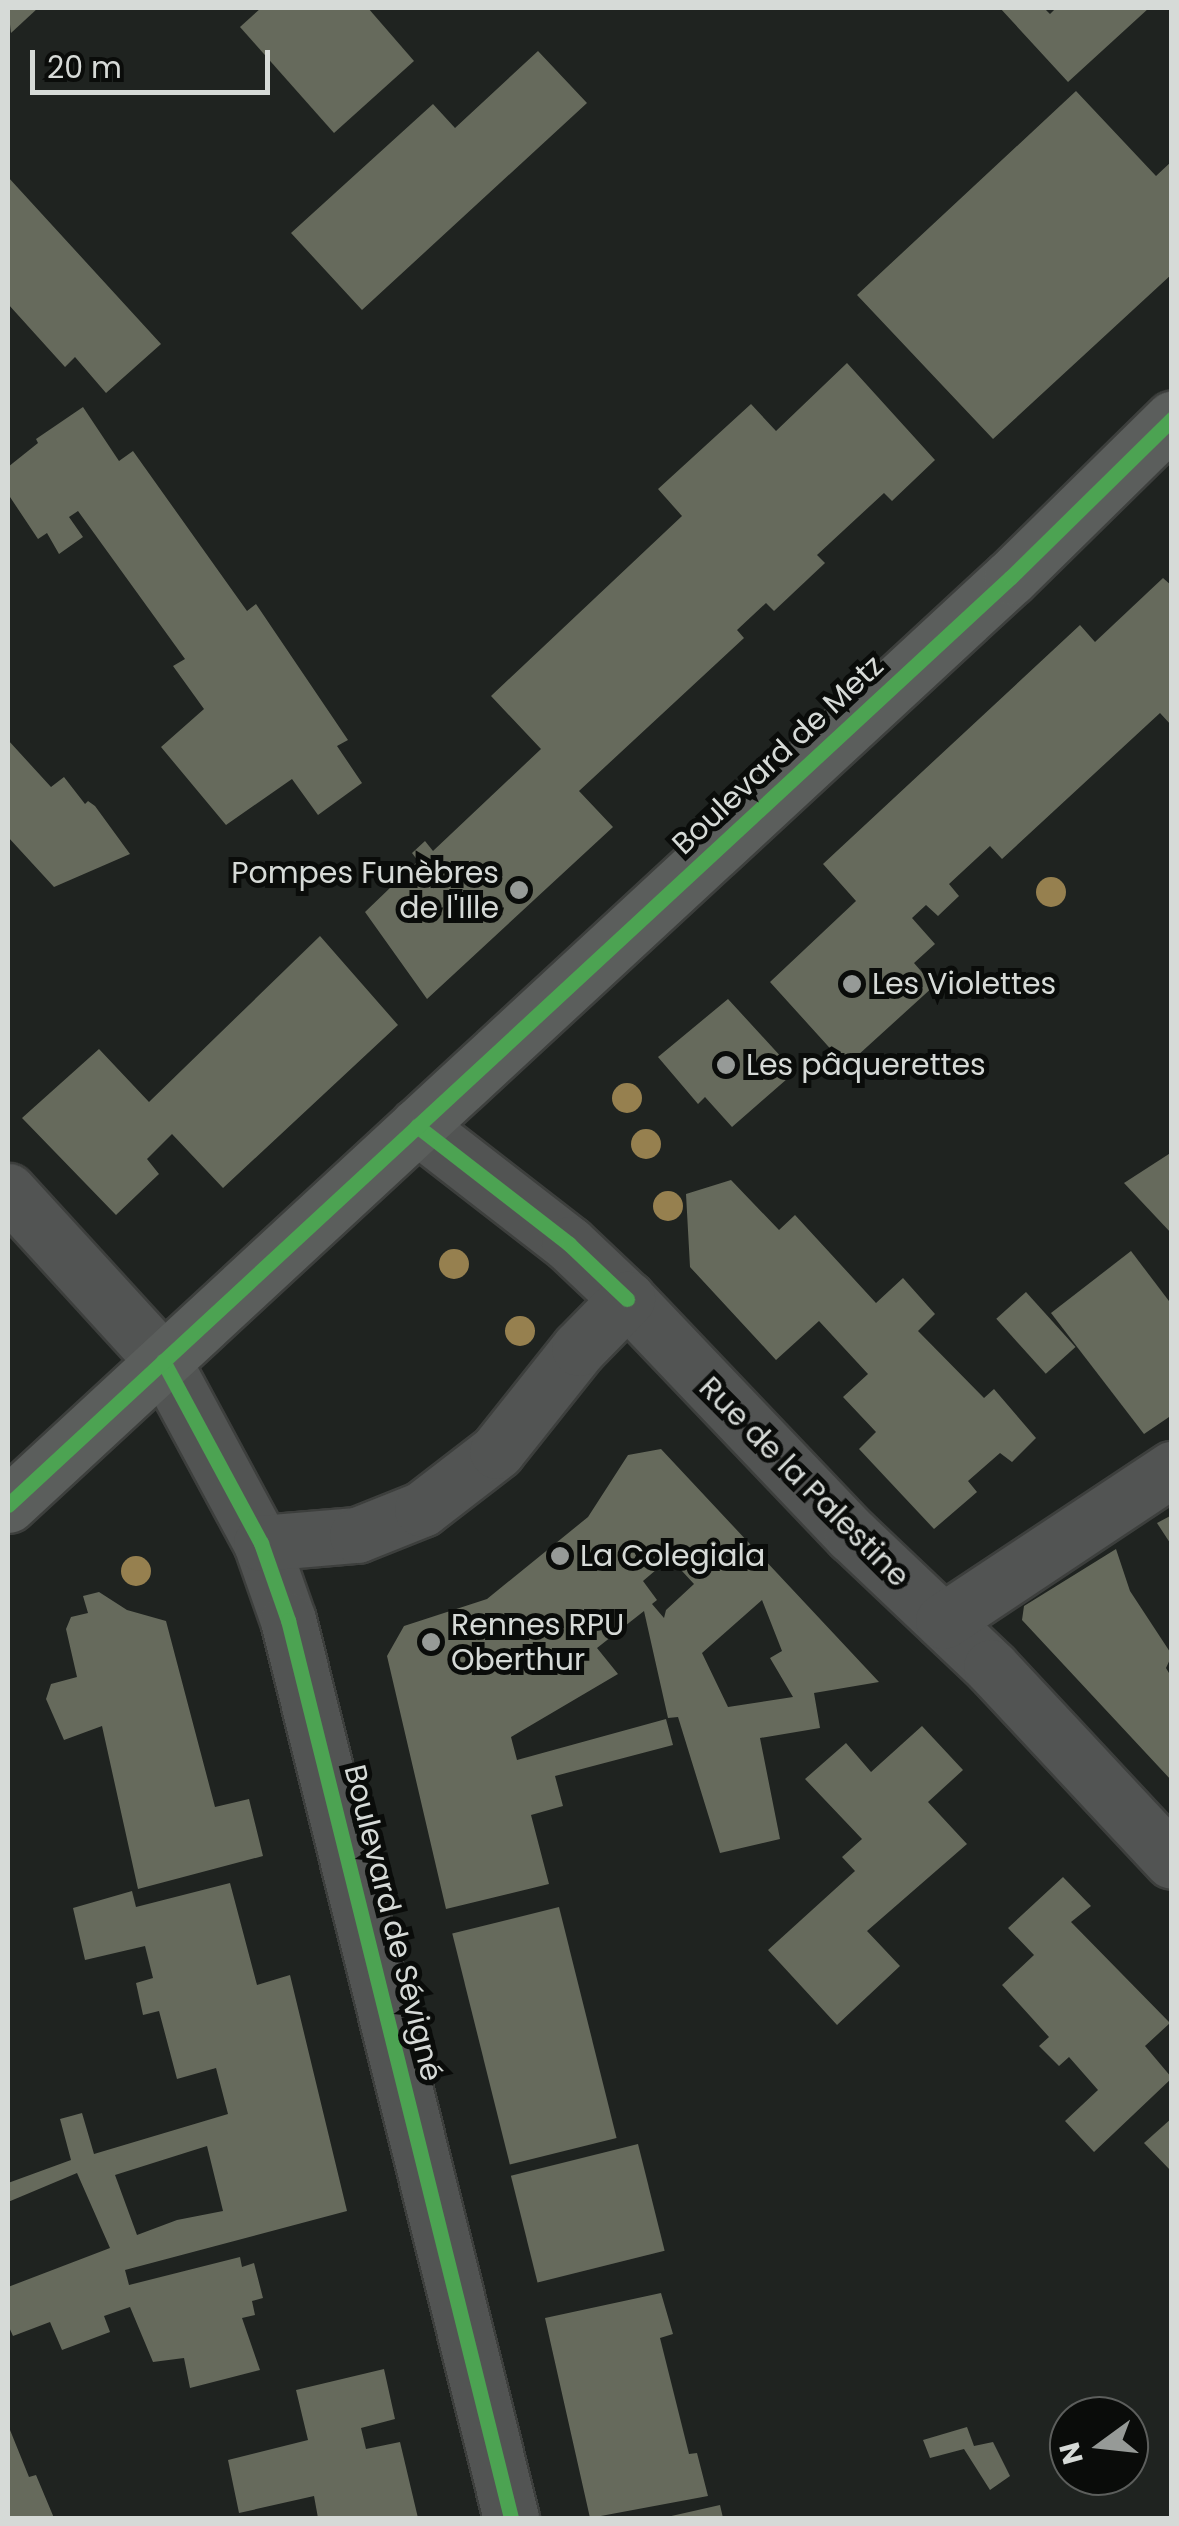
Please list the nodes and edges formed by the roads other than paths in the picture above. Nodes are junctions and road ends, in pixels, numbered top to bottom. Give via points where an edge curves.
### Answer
1 (1172, 419) edge
2 (417, 1126) junction
3 (8, 1191) edge
4 (627, 1300) junction
5 (164, 1361) junction
6 (1172, 1470) edge
7 (8, 1505) edge
8 (260, 1542) junction
9 (943, 1621) junction
10 (1172, 1861) edge
11 (510, 2518) edge

1 - 2 main road, Boulevard de Metz
2 - 4 street, Rue de la Palestine via 569,1244
2 - 5 main road, Boulevard de Metz
3 - 5 street, Boulevard de Sévigné
4 - 8 street via 579,1348 497,1451 422,1508 357,1535
4 - 9 street, Rue de la Palestine
5 - 7 main road, Boulevard de Metz
5 - 8 street, Boulevard de Sévigné
6 - 9 street
8 - 11 street, Boulevard de Sévigné via 288,1620
9 - 10 street, Rue de la Palestine

